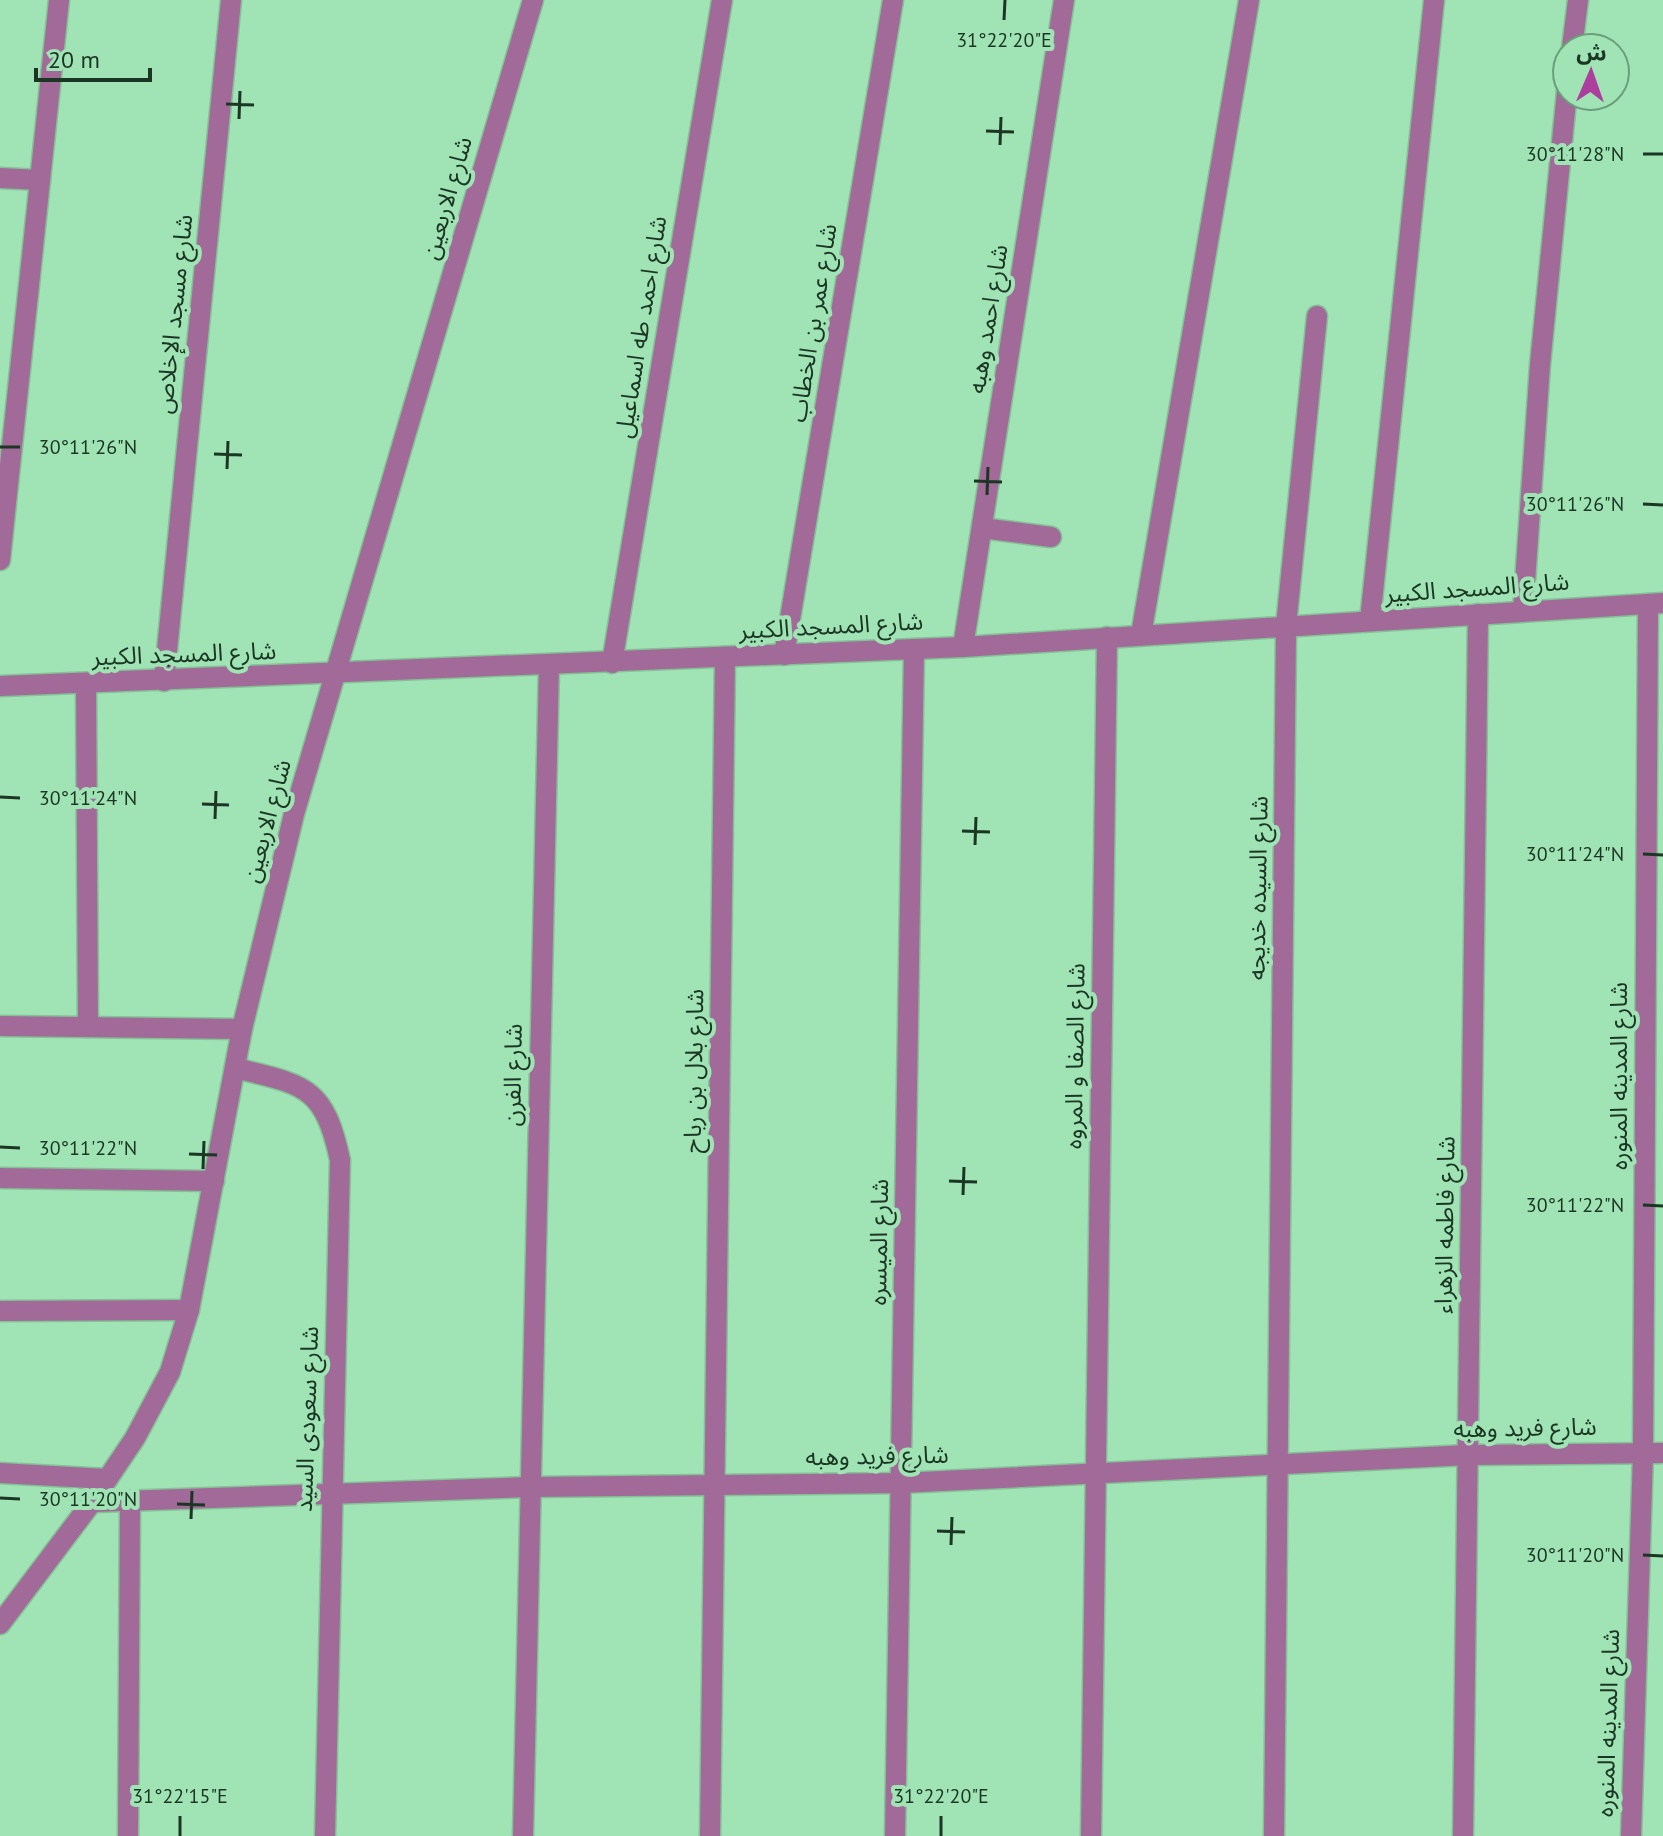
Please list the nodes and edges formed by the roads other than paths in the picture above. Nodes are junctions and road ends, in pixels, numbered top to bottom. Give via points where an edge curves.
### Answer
1 (59, 0) edge
2 (231, 0) edge
3 (533, 0) edge
4 (722, 0) edge
5 (893, 0) edge
6 (1064, 0) edge
7 (1249, 0) edge
8 (1434, 0) edge
9 (1578, 0) edge
10 (1574, 32) edge
11 (1565, 112) edge
12 (0, 178) edge
13 (40, 180) junction
14 (1317, 316) dead end
15 (982, 528) junction
16 (1051, 537) dead end
17 (0, 560) edge
18 (1656, 603) edge
19 (1523, 611) junction
20 (1478, 614) junction
21 (1370, 621) junction
22 (1286, 626) junction
23 (1141, 635) junction
24 (1107, 637) junction
25 (963, 647) junction
26 (914, 649) junction
27 (784, 655) junction
28 (725, 657) junction
29 (612, 663) junction
30 (549, 665) junction
31 (335, 674) junction
32 (164, 681) junction
33 (86, 683) junction
34 (0, 686) edge
35 (0, 1026) edge
36 (88, 1027) junction
37 (242, 1029) junction
38 (235, 1068) junction
39 (0, 1178) edge
40 (214, 1181) junction
41 (189, 1310) junction
42 (0, 1311) edge
43 (1653, 1453) edge
44 (1468, 1455) junction
45 (1278, 1462) junction
46 (0, 1473) edge
47 (1096, 1475) junction
48 (107, 1479) junction
49 (901, 1483) junction
50 (714, 1485) junction
51 (530, 1487) junction
52 (330, 1494) junction
53 (130, 1501) junction
54 (92, 1502) junction
55 (4, 1615) edge
56 (128, 1836) edge
57 (325, 1836) edge
58 (523, 1836) edge
59 (710, 1836) edge
60 (895, 1836) edge
61 (1091, 1836) edge
62 (1274, 1836) edge
63 (1463, 1836) edge
64 (1631, 1836) edge

1 - 13 street
2 - 32 street, شارع مسجد الإخلاص
3 - 31 street, شارع الاربعين
4 - 29 street, شارع احمد طه اسماعيل
5 - 27 street, شارع عمر بن الخطاب
6 - 15 street, شارع احمد وهبه
7 - 23 street
8 - 21 street
9 - 10 street
11 - 19 street
12 - 13 street
13 - 17 street
14 - 22 street, شارع السيده خديجه
15 - 16 street
15 - 25 street, شارع احمد وهبه
18 - 19 street, شارع المسجد الكبير
18 - 43 street, شارع المدينه المنوره
19 - 20 street, شارع المسجد الكبير
20 - 21 street, شارع المسجد الكبير
20 - 44 street, شارع فاطمه الزهراء
21 - 22 street, شارع المسجد الكبير
22 - 23 street, شارع المسجد الكبير
22 - 45 street, شارع السيده خديجه
23 - 24 street, شارع المسجد الكبير
24 - 25 street, شارع المسجد الكبير
24 - 47 street, شارع الصفا و المروه
25 - 26 street, شارع المسجد الكبير
26 - 27 street, شارع المسجد الكبير
26 - 49 street, شارع الميسره
27 - 28 street, شارع المسجد الكبير
28 - 29 street, شارع المسجد الكبير
28 - 50 street, شارع بلال بن رباح
29 - 30 street, شارع المسجد الكبير
30 - 31 street, شارع المسجد الكبير
30 - 51 street, شارع الفرن
31 - 32 street, شارع المسجد الكبير
31 - 37 street, شارع الاربعين via 294,814
32 - 33 street, شارع المسجد الكبير
33 - 34 street, شارع المسجد الكبير
33 - 36 street
35 - 36 street
36 - 37 street
37 - 38 street, شارع الاربعين
38 - 40 street, شارع الاربعين
38 - 52 street, شارع سعودى السيد via 293,1082 319,1099 334,1130 340,1160
39 - 40 street
40 - 41 street, شارع الاربعين
41 - 42 street
41 - 48 street, شارع الاربعين via 170,1372
43 - 44 street, شارع فريد وهبه
43 - 64 street, شارع المدينه المنوره
44 - 45 street, شارع فريد وهبه
44 - 63 street, شارع فاطمه الزهراء
45 - 47 street, شارع فريد وهبه
45 - 62 street, شارع السيده خديجه
46 - 48 street
47 - 49 street, شارع فريد وهبه
47 - 61 street, شارع الصفا و المروه
48 - 54 street, شارع الاربعين
49 - 50 street, شارع فريد وهبه
49 - 60 street, شارع الميسره
50 - 51 street, شارع فريد وهبه
50 - 59 street, شارع بلال بن رباح
51 - 52 street, شارع فريد وهبه
51 - 58 street, شارع الفرن
52 - 53 street, شارع فريد وهبه
52 - 57 street, شارع سعودى السيد
53 - 54 street, شارع فريد وهبه
53 - 56 street
54 - 55 street, شارع الاربعين

